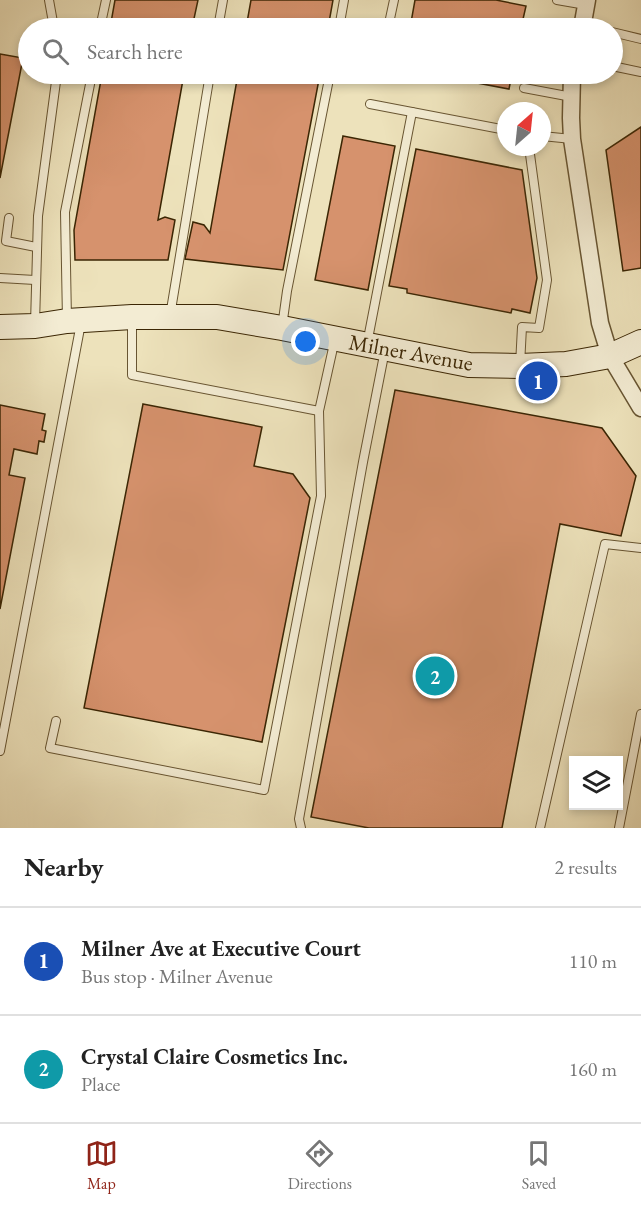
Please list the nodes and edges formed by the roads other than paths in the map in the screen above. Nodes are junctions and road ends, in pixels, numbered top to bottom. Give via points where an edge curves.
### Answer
1 (49, 0) edge
2 (106, 0) edge
3 (223, 0) edge
4 (344, 0) edge
5 (394, 0) edge
6 (557, 0) edge
7 (586, 3) edge
8 (52, 18) edge
9 (102, 18) edge
10 (220, 18) edge
11 (341, 18) edge
12 (390, 18) edge
13 (587, 18) edge
14 (623, 35) edge
15 (641, 39) edge
16 (623, 68) edge
17 (641, 72) edge
18 (56, 84) edge
19 (90, 84) edge
20 (208, 84) edge
21 (328, 84) edge
22 (572, 84) edge
23 (524, 88) dead end
24 (572, 96) junction
25 (370, 104) dead end
26 (412, 112) junction
27 (497, 128) edge
28 (551, 137) edge
29 (572, 139) junction
30 (530, 156) edge
31 (9, 218) dead end
32 (36, 247) junction
33 (0, 278) edge
34 (35, 280) junction
35 (132, 317) junction
36 (170, 317) junction
37 (74, 320) junction
38 (35, 326) junction
39 (0, 327) edge
40 (282, 328) junction
41 (335, 339) junction
42 (641, 342) edge
43 (376, 346) junction
44 (610, 356) junction
45 (520, 366) junction
46 (641, 408) edge
47 (319, 411) junction
48 (641, 548) edge
49 (641, 714) edge
50 (56, 721) dead end
51 (0, 751) edge
52 (301, 828) edge
53 (540, 828) edge
54 (619, 828) edge

1 - 8 lane
2 - 9 lane
3 - 10 lane
4 - 11 lane
5 - 12 lane
6 - 7 lane
7 - 13 street
14 - 15 lane
16 - 17 lane
18 - 32 lane
19 - 37 lane via 65,212
20 - 36 lane
21 - 40 lane
22 - 24 street
23 - 24 lane
24 - 29 street
25 - 26 lane
26 - 27 lane
26 - 43 lane
28 - 29 lane
29 - 44 street via 600,323
30 - 45 lane via 548,280 539,328 522,327
31 - 32 lane via 6,241
32 - 34 lane
33 - 34 lane
34 - 38 lane
35 - 36 main road, Milner Avenue
35 - 37 main road, Milner Avenue
35 - 47 lane via 132,375
36 - 40 main road, Milner Avenue via 217,317
37 - 38 main road, Milner Avenue
37 - 51 lane
38 - 39 main road, Milner Avenue
40 - 41 main road, Milner Avenue
41 - 43 main road, Milner Avenue
41 - 47 lane
42 - 44 main road, Milner Avenue
43 - 45 main road, Milner Avenue via 469,364
43 - 52 lane via 361,474 299,819
44 - 45 main road, Milner Avenue via 566,364
44 - 46 street
47 - 50 lane via 321,496 264,790 51,748
48 - 53 lane via 604,543
49 - 54 lane

